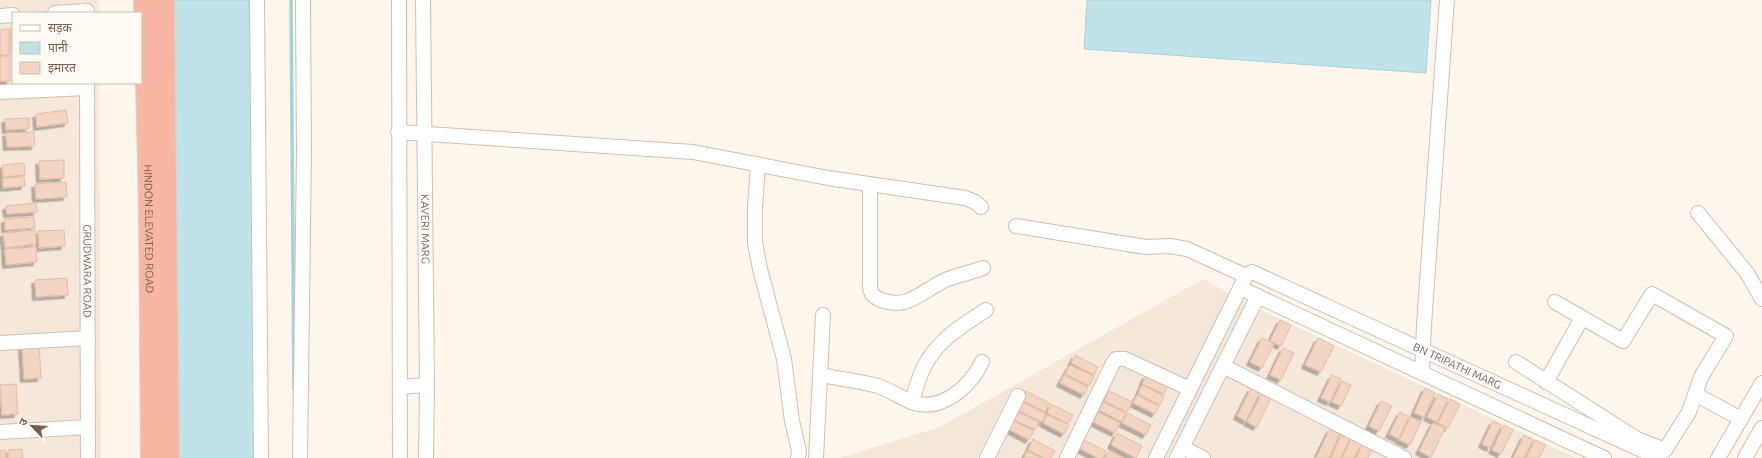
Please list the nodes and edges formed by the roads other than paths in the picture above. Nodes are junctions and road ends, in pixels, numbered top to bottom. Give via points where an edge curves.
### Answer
1 (144, 0) edge
2 (164, 0) edge
3 (257, 0) edge
4 (303, 0) edge
5 (399, 0) edge
6 (423, 0) edge
7 (1447, 0) edge
8 (87, 8) edge
9 (61, 12) edge
10 (0, 16) edge
11 (12, 16) edge
12 (87, 85) edge
13 (0, 92) edge
14 (398, 132) junction
15 (425, 133) junction
16 (758, 164) junction
17 (870, 184) junction
18 (981, 207) dead end
19 (1698, 213) dead end
20 (1016, 226) dead end
21 (984, 268) dead end
22 (1247, 279) junction
23 (1258, 296) junction
24 (1762, 299) edge
25 (1555, 302) dead end
26 (986, 310) dead end
27 (823, 315) dead end
28 (1582, 318) junction
29 (88, 338) junction
30 (0, 343) edge
31 (1424, 350) junction
32 (982, 362) dead end
33 (1516, 362) dead end
34 (1223, 366) junction
35 (1422, 373) junction
36 (821, 375) junction
37 (1546, 382) junction
38 (1762, 383) edge
39 (428, 385) junction
40 (400, 387) junction
41 (1190, 388) junction
42 (1695, 394) junction
43 (1567, 395) junction
44 (1018, 396) dead end
45 (912, 402) junction
46 (1559, 412) junction
47 (1741, 419) junction
48 (88, 428) junction
49 (1761, 430) edge
50 (0, 432) edge
51 (1180, 453) edge
52 (1752, 453) edge
53 (88, 458) edge
54 (151, 458) edge
55 (170, 458) edge
56 (261, 458) edge
57 (300, 458) edge
58 (400, 458) edge
59 (426, 458) edge
60 (798, 458) edge
61 (807, 458) edge
62 (816, 458) edge
63 (987, 458) edge
64 (1067, 458) edge
65 (1156, 458) edge
66 (1203, 458) edge
67 (1404, 458) edge
68 (1604, 458) edge
69 (1659, 458) edge
70 (1718, 458) edge

1 - 54 highway, HINDON ELEVATED ROAD
2 - 55 highway, HINDON ELEVATED ROAD
3 - 56 street
4 - 57 street
5 - 14 street
6 - 15 street, KAVERI MARG
7 - 31 street
8 - 9 street
10 - 11 street
12 - 13 street
12 - 29 street, GRUDWARA ROAD
14 - 15 street
14 - 40 street
15 - 16 street via 693,152
15 - 39 street, KAVERI MARG
16 - 17 street
16 - 60 street via 755,243 784,359
17 - 18 street via 965,198
17 - 21 street via 872,295 884,301 903,303 948,279
19 - 24 street via 1747,274
20 - 22 street via 1146,247 1170,246 1187,249
22 - 23 street
22 - 31 street, BN TRIPATHI MARG
22 - 41 street
23 - 34 street
23 - 35 street
25 - 28 street
26 - 45 street via 957,329 935,350 923,369
27 - 36 street
28 - 37 street
28 - 42 street via 1624,341 1652,294 1726,336 1701,377
29 - 30 street
29 - 48 street, GRUDWARA ROAD
31 - 35 street
31 - 46 street, BN TRIPATHI MARG
32 - 45 street via 977,374 956,394 925,404
33 - 37 street
34 - 51 street
34 - 67 street
35 - 68 street
36 - 45 street via 879,387
36 - 62 street
37 - 43 street
38 - 47 street
39 - 40 street
39 - 59 street, KAVERI MARG
40 - 58 street
41 - 64 street via 1126,359 1116,359
41 - 65 street
42 - 43 street via 1689,412 1666,450 1636,439
42 - 47 street
43 - 46 street
44 - 63 street
46 - 69 street, BN TRIPATHI MARG
47 - 70 street
48 - 50 street
48 - 53 street, GRUDWARA ROAD
49 - 52 street
51 - 66 street
60 - 61 street

